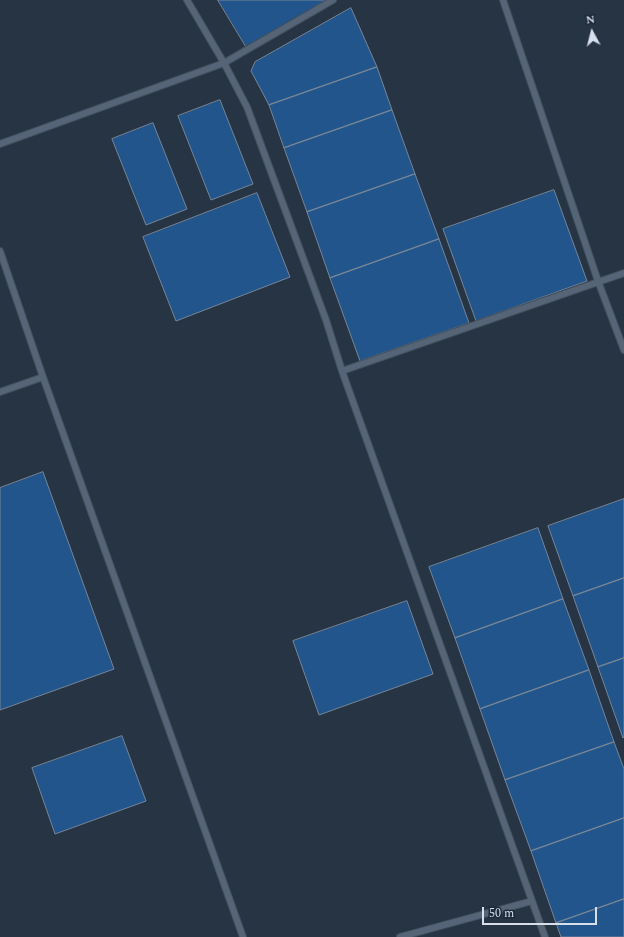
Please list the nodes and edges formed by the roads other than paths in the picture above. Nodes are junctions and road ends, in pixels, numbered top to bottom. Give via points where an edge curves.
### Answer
1 (187, 0) edge
2 (333, 0) edge
3 (503, 0) edge
4 (224, 63) junction
5 (0, 144) edge
6 (0, 251) edge
7 (624, 273) edge
8 (598, 281) junction
9 (624, 350) edge
10 (342, 371) junction
11 (43, 377) junction
12 (0, 392) edge
13 (532, 901) junction
14 (243, 937) edge
15 (400, 937) edge
16 (545, 937) edge

1 - 4 lane
2 - 4 lane
3 - 8 lane
4 - 5 lane
4 - 10 lane via 247,107 326,320
6 - 11 lane
7 - 8 lane
8 - 9 lane
8 - 10 lane
10 - 13 lane
11 - 12 lane
11 - 14 lane
13 - 15 lane
13 - 16 lane

